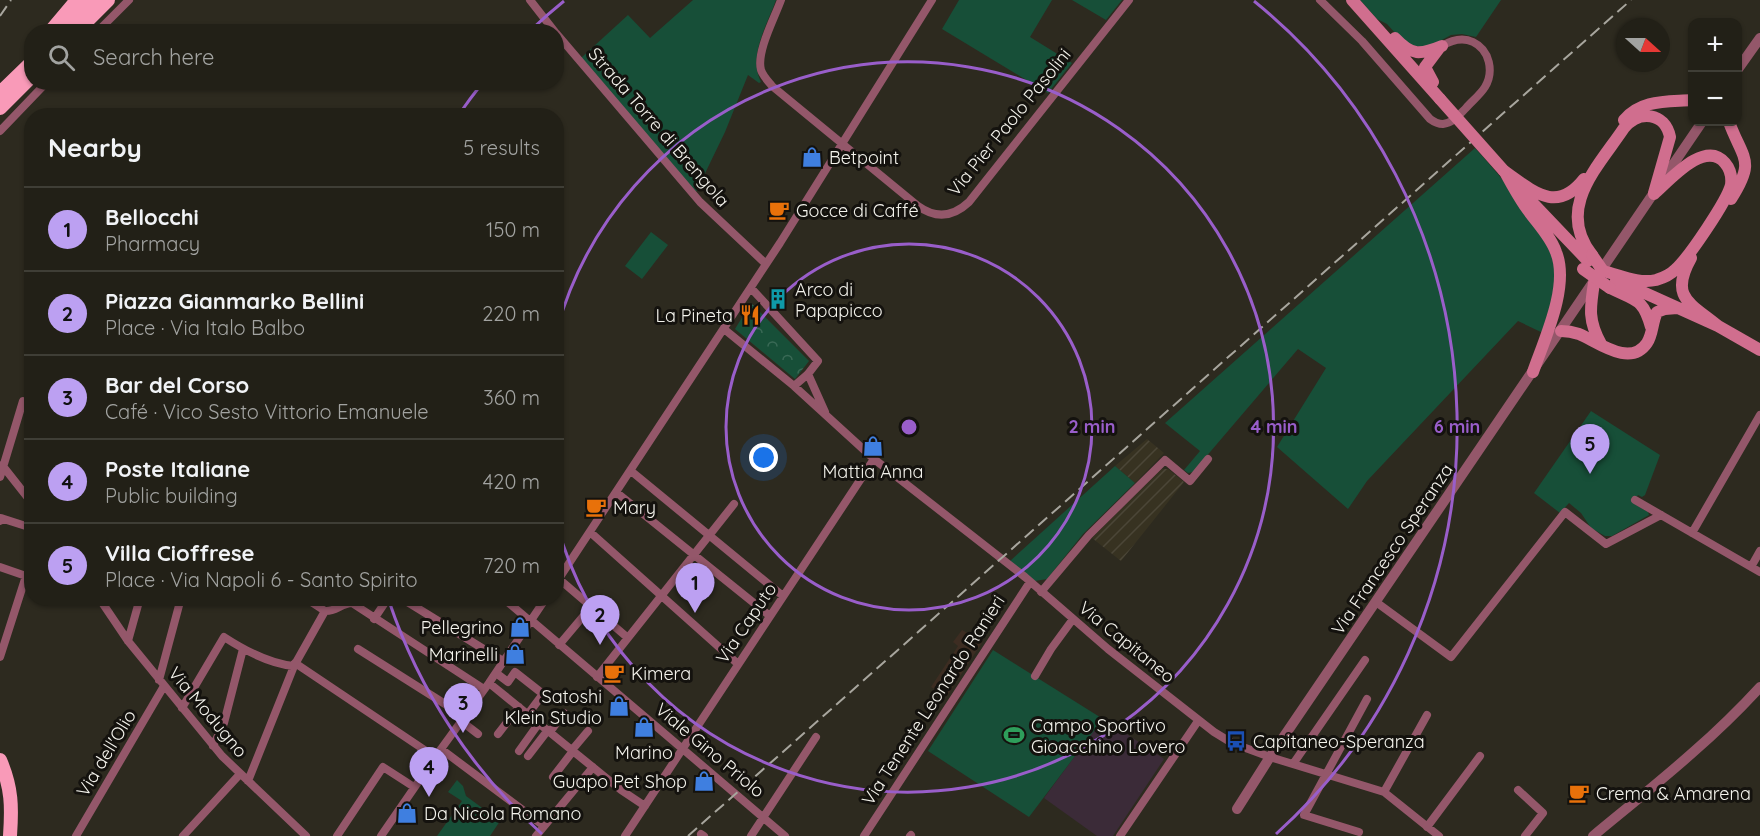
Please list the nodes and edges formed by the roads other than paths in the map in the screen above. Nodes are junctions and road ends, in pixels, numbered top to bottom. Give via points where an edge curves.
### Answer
1 (76, 0) edge
2 (94, 0) edge
3 (108, 0) edge
4 (129, 0) edge
5 (530, 0) edge
6 (781, 0) edge
7 (932, 0) edge
8 (1130, 0) edge
9 (1320, 0) edge
10 (1352, 0) edge
11 (1372, 22) junction
12 (56, 24) edge
13 (70, 24) edge
14 (84, 24) edge
15 (105, 24) edge
16 (550, 24) edge
17 (1760, 38) edge
18 (564, 41) edge
19 (1442, 46) junction
20 (1742, 62) edge
21 (24, 71) edge
22 (24, 74) edge
23 (39, 90) edge
24 (0, 93) edge
25 (1438, 97) junction
26 (1688, 100) edge
27 (0, 108) edge
28 (1699, 126) edge
29 (1731, 126) edge
30 (0, 131) edge
31 (842, 144) junction
32 (1504, 171) junction
33 (1654, 194) junction
34 (1588, 262) junction
35 (766, 264) junction
36 (1615, 281) junction
37 (1594, 283) junction
38 (751, 288) junction
39 (1678, 308) junction
40 (1718, 326) junction
41 (1652, 328) junction
42 (724, 329) junction
43 (1561, 331) junction
44 (1601, 345) junction
45 (1760, 350) edge
46 (1533, 372) junction
47 (808, 374) junction
48 (794, 386) junction
49 (23, 401) dead end
50 (826, 415) junction
51 (1760, 415) edge
52 (874, 459) junction
53 (1208, 459) dead end
54 (1, 471) edge
55 (631, 471) junction
56 (616, 492) junction
57 (24, 495) edge
58 (1635, 500) dead end
59 (734, 504) dead end
60 (1660, 515) junction
61 (0, 521) edge
62 (24, 525) edge
63 (590, 532) junction
64 (1692, 533) junction
65 (710, 536) junction
66 (1760, 551) edge
67 (694, 555) junction
68 (0, 567) edge
69 (1751, 567) junction
70 (564, 572) edge
71 (1760, 572) edge
72 (24, 575) edge
73 (24, 582) edge
74 (1030, 582) junction
75 (564, 586) edge
76 (1041, 592) junction
77 (662, 596) junction
78 (783, 596) junction
79 (1376, 602) junction
80 (104, 606) edge
81 (138, 606) edge
82 (179, 606) edge
83 (318, 606) edge
84 (342, 606) edge
85 (356, 606) edge
86 (383, 606) edge
87 (414, 606) edge
88 (513, 606) edge
89 (541, 606) edge
90 (591, 607) junction
91 (325, 611) junction
92 (770, 616) junction
93 (374, 619) junction
94 (1073, 619) junction
95 (531, 620) junction
96 (628, 638) junction
97 (128, 641) junction
98 (559, 645) junction
99 (243, 649) junction
100 (358, 649) dead end
101 (0, 657) edge
102 (1365, 660) dead end
103 (503, 661) junction
104 (294, 664) junction
105 (738, 664) junction
106 (496, 673) junction
107 (1035, 676) dead end
108 (597, 677) junction
109 (162, 683) junction
110 (487, 686) junction
111 (1760, 687) edge
112 (1367, 699) dead end
113 (519, 707) junction
114 (182, 708) junction
115 (564, 713) dead end
116 (528, 714) junction
117 (1427, 715) dead end
118 (463, 719) junction
119 (1198, 721) junction
120 (539, 723) junction
121 (549, 731) junction
122 (588, 731) dead end
123 (478, 734) dead end
124 (498, 734) dead end
125 (816, 737) dead end
126 (213, 746) junction
127 (441, 749) junction
128 (681, 749) junction
129 (519, 751) dead end
130 (573, 751) junction
131 (528, 756) dead end
132 (1480, 756) dead end
133 (435, 757) junction
134 (1270, 757) junction
135 (0, 760) edge
136 (1293, 764) junction
137 (593, 767) junction
138 (240, 774) junction
139 (1326, 774) junction
140 (553, 777) dead end
141 (248, 781) junction
142 (414, 788) junction
143 (1518, 790) dead end
144 (1384, 792) junction
145 (645, 806) junction
146 (1237, 809) dead end
147 (764, 817) junction
148 (544, 826) junction
149 (1427, 826) junction
150 (1359, 832) dead end
151 (10, 836) edge
152 (76, 836) edge
153 (183, 836) edge
154 (306, 836) edge
155 (337, 836) edge
156 (381, 836) edge
157 (536, 836) edge
158 (625, 836) edge
159 (751, 836) edge
160 (785, 836) edge
161 (864, 836) edge
162 (1120, 836) edge
163 (1439, 836) edge
164 (1525, 836) edge
165 (1593, 836) edge

1 - 12 highway
2 - 13 highway
3 - 14 highway
4 - 15 street
5 - 16 street, Strada Torre di Brengola
6 - 31 street, Via Pier Paolo Pasolini via 761,53 761,71 772,86
7 - 31 street
8 - 31 street, Via Pier Paolo Pasolini via 969,202 952,214 942,216 923,210
9 - 19 street via 1437,124 1453,120 1481,93 1490,75 1486,54 1479,46 1463,39
10 - 11 main road
11 - 19 main road via 1386,28 1411,52
11 - 25 main road
17 - 20 street
18 - 35 street, Strada Torre di Brengola via 700,202
19 - 25 main road via 1425,67
21 - 24 highway
22 - 27 highway
23 - 30 street
25 - 32 main road, bridge
26 - 32 main road via 1636,108 1577,188 1565,196 1545,197
28 - 33 street, Via Francesco Speranza
29 - 40 main road via 1745,161 1745,174 1690,260 1681,285 1686,298
31 - 35 street
32 - 34 main road
32 - 46 main road via 1551,242 1560,268 1556,304
33 - 34 main road via 1670,137 1660,119 1649,115 1635,118 1624,128 1579,199 1578,227
33 - 36 main road via 1702,156 1722,160 1731,175 1723,201 1676,269 1646,281
33 - 37 street, Via Francesco Speranza
34 - 36 main road, bridge
34 - 36 main road, bridge
35 - 38 street
36 - 39 main road
36 - 41 main road via 1644,307
37 - 43 street, Via Francesco Speranza
37 - 44 main road via 1591,322
38 - 42 street
38 - 47 street via 818,361
39 - 40 main road
39 - 41 main road via 1657,312
40 - 45 main road
41 - 44 main road via 1646,344 1634,352 1616,352
42 - 48 street, Via Capitaneo
42 - 55 street
43 - 44 main road
43 - 46 street, Via Francesco Speranza
46 - 79 street, Via Francesco Speranza
47 - 48 street
47 - 50 street
48 - 50 street, Via Capitaneo
49 - 54 street
50 - 52 street, Via Capitaneo
51 - 64 street
52 - 74 street, Via Capitaneo
52 - 78 street, Via Caputo
53 - 76 street via 1190,481 1165,460 1089,535
54 - 57 street
55 - 56 street
55 - 65 street
56 - 63 street
56 - 67 street
58 - 60 street
59 - 65 street
60 - 64 street
60 - 79 street via 1606,544 1565,512 1451,657
61 - 62 street via 1,518
63 - 70 street
63 - 77 street
64 - 69 street
65 - 67 street
65 - 78 street
66 - 69 street
67 - 77 street
67 - 92 street
68 - 72 street
69 - 71 street
73 - 101 street
74 - 76 street, Via Capitaneo
74 - 161 street, Via Tenente Leonardo Ranieri
75 - 90 street
76 - 94 street, Via Capitaneo
77 - 96 street
77 - 105 street
78 - 92 street, Via Caputo
79 - 134 street, Via Francesco Speranza
80 - 97 street, Via Modugno
81 - 97 street
82 - 109 street, Via dell'Olio
83 - 91 street
84 - 91 street
85 - 93 street
86 - 93 street
87 - 103 street
88 - 95 street, Viale Gino Priolo
89 - 95 street
90 - 96 street
90 - 98 street
91 - 104 street
92 - 105 street, Via Caputo
93 - 110 street
94 - 107 street
94 - 119 street, Via Capitaneo
95 - 98 street, Viale Gino Priolo
95 - 103 street
96 - 108 street
97 - 109 street, Via Modugno
98 - 108 street, Viale Gino Priolo
99 - 104 street via 285,665
99 - 114 street via 224,637
99 - 126 street via 224,723
100 - 118 street
102 - 136 street
103 - 106 street
104 - 133 street
104 - 141 street
105 - 128 street, Via Caputo
106 - 110 street
106 - 116 street via 508,682 515,672 543,694
108 - 128 street, Viale Gino Priolo
109 - 114 street, Via Modugno
109 - 152 street, Via dell'Olio
110 - 113 street
110 - 118 street
111 - 165 street via 1690,756
112 - 139 street
113 - 116 street
113 - 124 street
114 - 126 street, Via Modugno
115 - 121 street
116 - 120 street
117 - 144 street
118 - 123 street
118 - 127 street
119 - 134 street, Via Capitaneo via 1232,743
119 - 162 street
120 - 121 street
120 - 129 street
121 - 130 street
121 - 131 street
122 - 130 street
125 - 147 street
126 - 138 street, Via Modugno
127 - 133 street
127 - 148 street
128 - 145 street, Via Caputo
128 - 147 street, Viale Gino Priolo
130 - 137 street
130 - 140 street
132 - 149 street
133 - 142 street
134 - 136 street, Via Capitaneo
134 - 146 street, Via Francesco Speranza
135 - 151 highway via 12,801
136 - 139 street, Via Capitaneo
137 - 145 street
137 - 148 street
138 - 141 street, Via Modugno
138 - 153 street
139 - 144 street, Via Capitaneo
139 - 150 street via 1304,815
141 - 154 street, Via Modugno
142 - 155 street via 384,767
142 - 156 street
143 - 164 street via 1543,813
144 - 149 street, Via Capitaneo
145 - 158 street, Via Caputo
147 - 159 street
147 - 160 street, Viale Gino Priolo
148 - 157 street
149 - 163 street, Via Capitaneo

